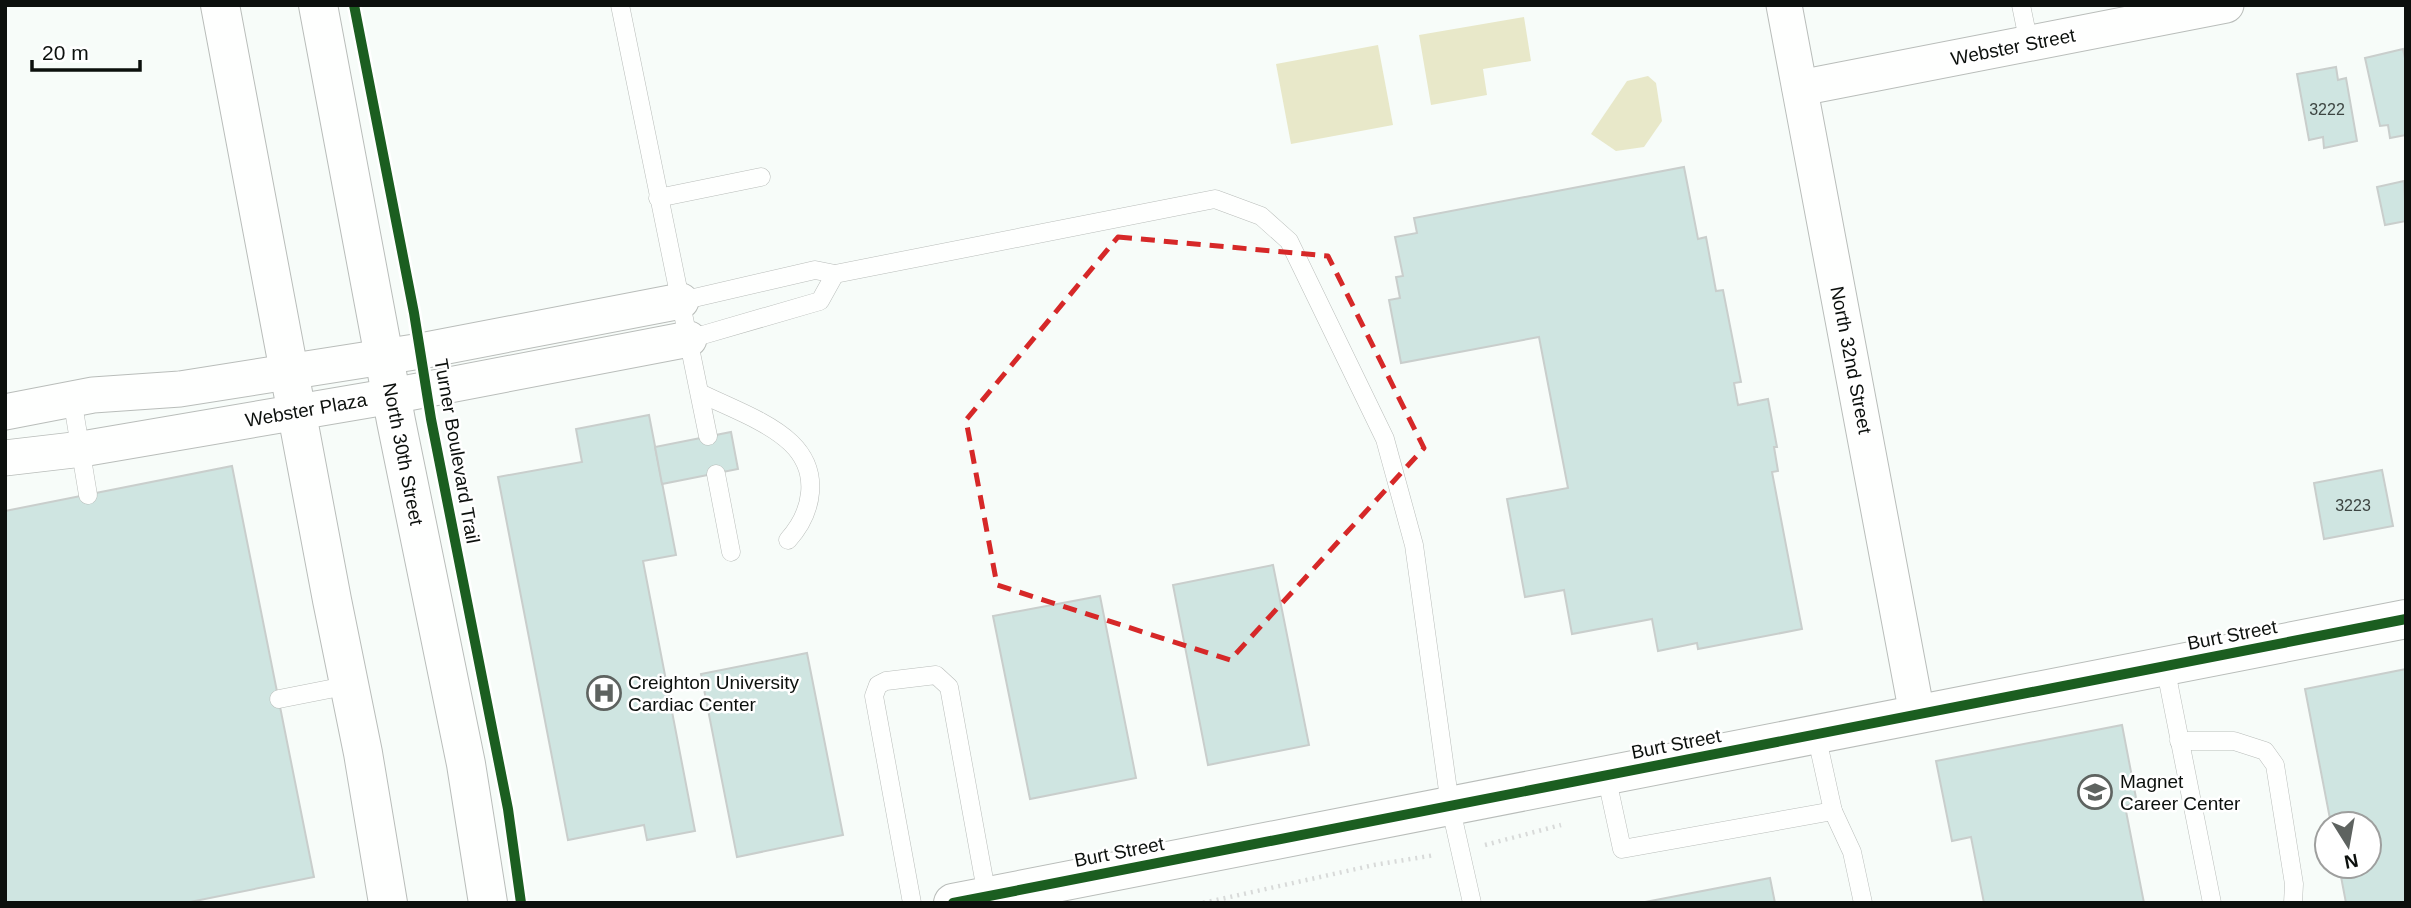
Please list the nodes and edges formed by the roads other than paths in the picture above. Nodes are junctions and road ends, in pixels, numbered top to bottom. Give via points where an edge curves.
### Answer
1 (219, 5) edge
2 (318, 5) edge
3 (621, 5) edge
4 (1784, 5) edge
5 (2021, 5) edge
6 (2226, 5) edge
7 (2029, 44) junction
8 (1800, 88) junction
9 (761, 177) dead end
10 (658, 198) junction
11 (835, 274) junction
12 (681, 301) junction
13 (689, 339) junction
14 (384, 357) junction
15 (289, 372) junction
16 (700, 393) junction
17 (392, 396) junction
18 (72, 398) junction
19 (297, 411) junction
20 (5, 412) edge
21 (709, 436) dead end
22 (82, 449) junction
23 (5, 458) edge
24 (716, 474) dead end
25 (88, 495) dead end
26 (788, 540) dead end
27 (731, 552) dead end
28 (2406, 619) edge
29 (2165, 666) junction
30 (350, 685) junction
31 (279, 699) dead end
32 (1917, 714) junction
33 (1816, 734) junction
34 (2179, 741) junction
35 (1606, 775) junction
36 (1450, 805) junction
37 (1833, 811) junction
38 (970, 899) edge
39 (388, 903) edge
40 (488, 903) edge
41 (912, 903) edge
42 (1472, 903) edge
43 (1863, 903) edge
44 (2213, 903) edge
45 (2294, 903) edge

1 - 15 main road
2 - 14 main road, North 30th Street
3 - 10 lane
4 - 8 street, North 32nd Street
5 - 7 lane
6 - 7 street, Webster Street
7 - 8 street, Webster Street
8 - 32 street, North 32nd Street
9 - 10 lane
10 - 12 lane
11 - 12 lane via 815,270
11 - 13 lane via 820,302
11 - 36 lane via 1215,200 1261,216 1289,241 1385,439 1414,545
12 - 13 lane
12 - 14 street, Webster Plaza
13 - 16 lane
13 - 17 street, Webster Plaza
14 - 15 street, Webster Plaza
14 - 17 main road, North 30th Street
15 - 18 street, Webster Plaza via 180,389
15 - 19 main road
16 - 21 lane
16 - 26 lane via 772,429 799,453 810,480 811,499 804,520
17 - 19 street, Webster Plaza
17 - 40 main road, North 30th Street via 466,764
18 - 20 street, Webster Plaza
18 - 22 lane
19 - 22 street, Webster Plaza
19 - 30 main road
22 - 23 street, Webster Plaza
22 - 25 lane
24 - 27 lane
28 - 29 main road, Burt Street
29 - 32 main road, Burt Street
29 - 34 lane
30 - 31 lane
30 - 39 main road
32 - 33 main road, Burt Street
33 - 35 main road, Burt Street
33 - 37 lane
34 - 44 lane
34 - 45 lane via 2234,741 2265,751 2276,765
35 - 36 main road, Burt Street
35 - 37 lane via 1622,849
36 - 38 main road, Burt Street
36 - 42 lane
37 - 43 lane via 1852,852
38 - 41 lane via 949,687 936,675 886,681 878,684 874,696

